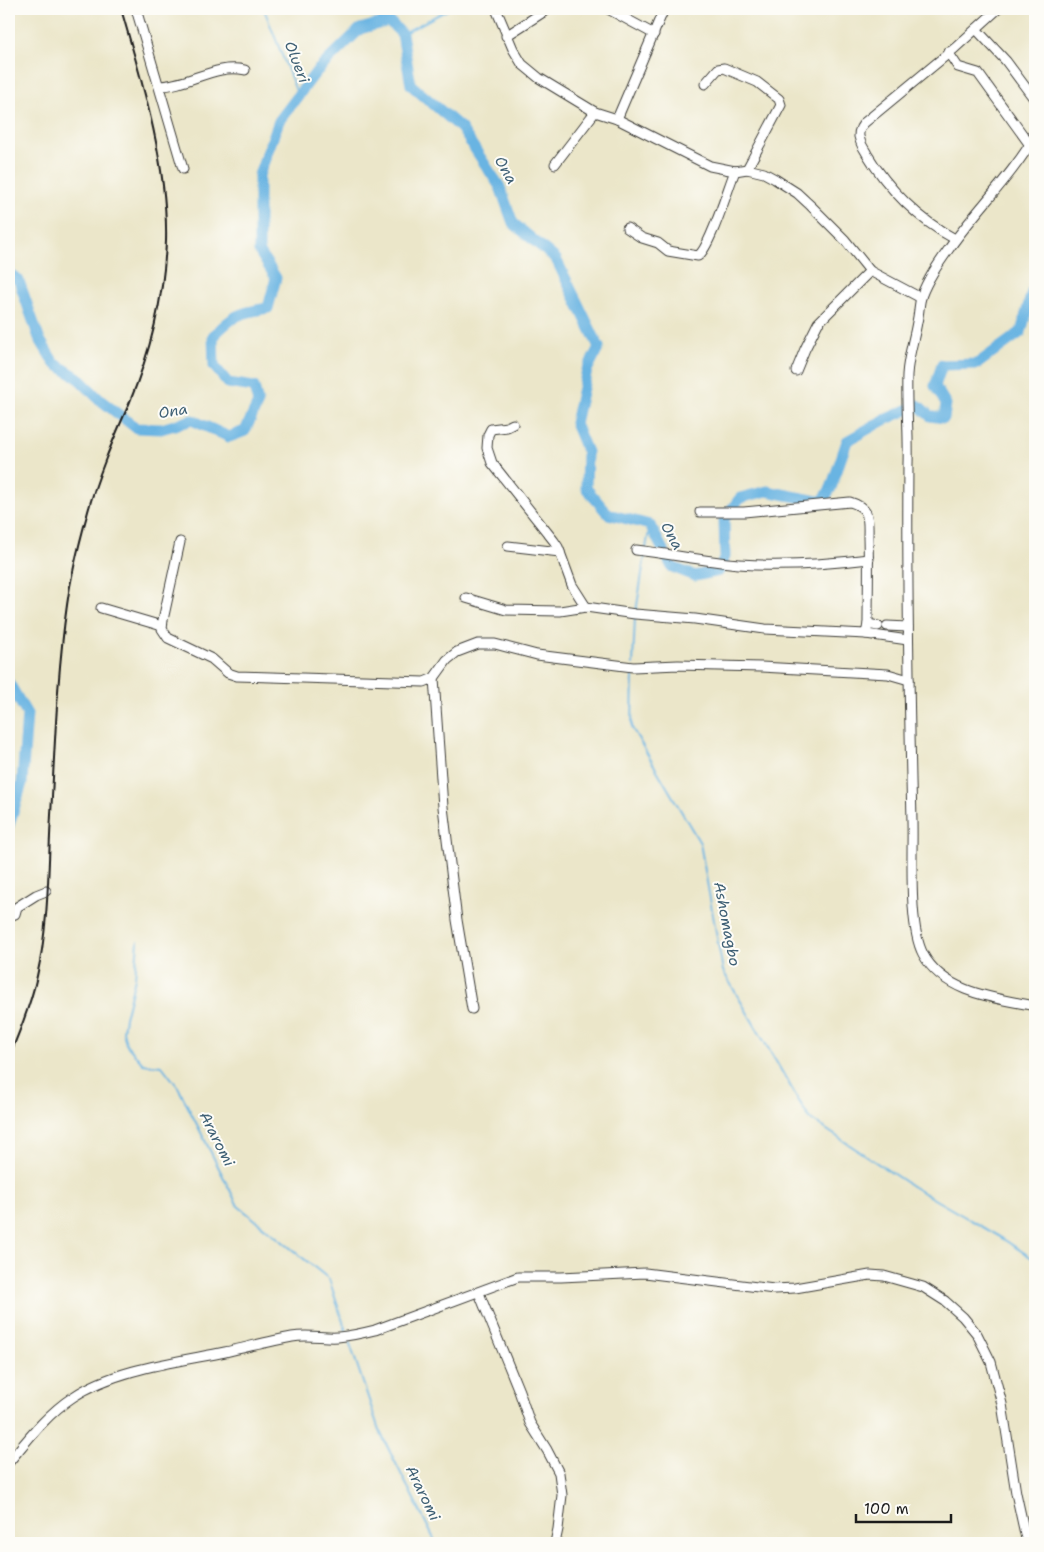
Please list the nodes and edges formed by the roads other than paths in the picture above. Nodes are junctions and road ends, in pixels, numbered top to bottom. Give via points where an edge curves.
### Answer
1 (136, 9) edge
2 (496, 9) edge
3 (548, 9) edge
4 (608, 9) edge
5 (664, 9) edge
6 (998, 9) edge
7 (976, 28) junction
8 (654, 34) junction
9 (506, 36) junction
10 (948, 52) junction
11 (245, 70) dead end
12 (705, 84) dead end
13 (159, 86) junction
14 (1035, 100) edge
15 (594, 112) junction
16 (617, 119) junction
17 (1033, 140) edge
18 (555, 164) dead end
19 (183, 168) dead end
20 (747, 169) junction
21 (735, 171) junction
22 (627, 228) dead end
23 (955, 239) junction
24 (870, 271) junction
25 (921, 298) junction
26 (796, 371) dead end
27 (513, 424) dead end
28 (700, 512) dead end
29 (180, 542) dead end
30 (508, 546) dead end
31 (636, 550) dead end
32 (560, 552) junction
33 (869, 559) junction
34 (466, 598) dead end
35 (586, 607) junction
36 (101, 608) dead end
37 (868, 624) junction
38 (162, 626) junction
39 (908, 626) junction
40 (866, 634) junction
41 (908, 640) junction
42 (434, 678) junction
43 (909, 680) junction
44 (46, 892) dead end
45 (9, 916) edge
46 (1035, 1006) edge
47 (472, 1010) dead end
48 (479, 1293) junction
49 (9, 1462) edge
50 (555, 1543) edge
51 (1027, 1543) edge

1 - 13 street
2 - 9 street
3 - 9 street
4 - 8 street
5 - 8 street
6 - 7 street
7 - 10 street
7 - 14 street
8 - 16 street
9 - 15 street via 522,64 531,72
10 - 17 street via 958,67 978,73
10 - 23 street via 864,122 859,130 860,140 889,184 926,221
11 - 13 street via 223,70 170,86
12 - 20 street via 718,69 724,68 757,82 780,99 781,105
13 - 19 street
15 - 16 street
15 - 18 street
16 - 21 street via 710,166
17 - 23 street
20 - 21 street
20 - 24 street via 775,178 797,193 845,240
21 - 22 street via 712,233 698,256 668,251
23 - 25 street via 931,274
24 - 25 street
24 - 26 street via 818,323
25 - 39 street via 908,360 906,402
27 - 32 street via 491,429 487,441 488,456
28 - 33 street via 744,512 850,502 866,514
29 - 38 street
30 - 32 street
31 - 33 street via 738,564 835,563
32 - 35 street via 572,585
33 - 37 street
34 - 35 street via 506,610 560,611
35 - 40 street via 765,629
36 - 38 street
37 - 39 street
37 - 40 street
38 - 42 street via 168,638 212,659 228,673 237,676 414,682
39 - 41 street
40 - 41 street
41 - 43 street
42 - 43 street via 457,652 486,644 537,655 633,667 762,667 888,674
42 - 47 street via 443,807
43 - 46 street via 913,892 919,945 938,973 958,987
44 - 45 street via 16,907 15,914
48 - 49 street via 376,1330 337,1337 293,1337 120,1376 73,1397 37,1429
48 - 50 street via 530,1423 559,1473 562,1495
48 - 51 street via 518,1277 630,1273 774,1289 884,1276 923,1287 963,1317 977,1334 991,1362 1002,1404

